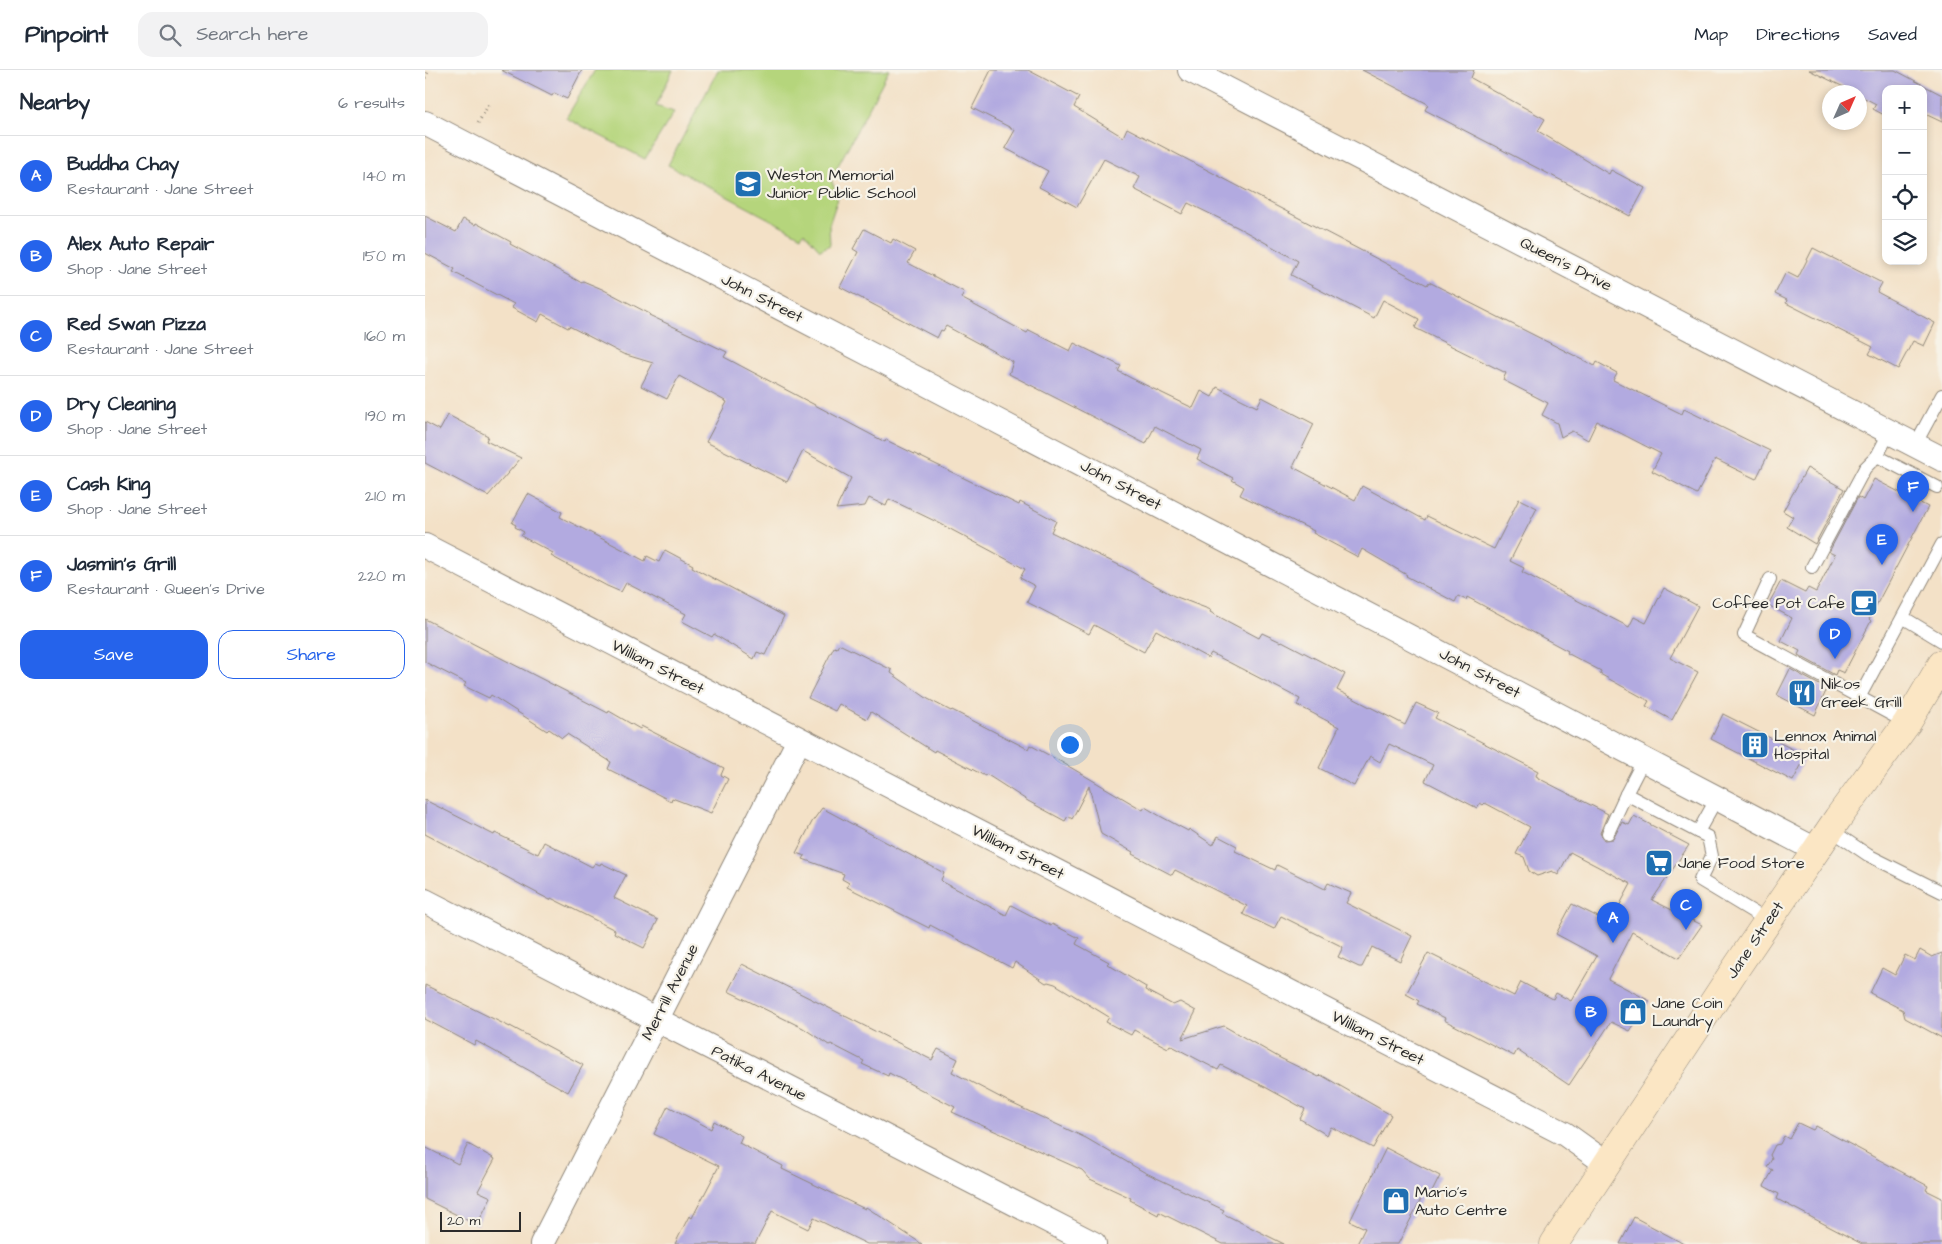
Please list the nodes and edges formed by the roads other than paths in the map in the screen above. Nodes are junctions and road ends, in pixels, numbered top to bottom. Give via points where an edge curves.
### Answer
1 (1190, 70) edge
2 (425, 123) edge
3 (1942, 395) edge
4 (1890, 431) junction
5 (1915, 445) junction
6 (1877, 456) junction
7 (1942, 459) edge
8 (1940, 485) edge
9 (1942, 544) edge
10 (425, 546) edge
11 (1812, 567) dead end
12 (1770, 580) dead end
13 (1904, 618) junction
14 (1942, 641) edge
15 (1942, 664) edge
16 (1860, 696) junction
17 (1907, 723) junction
18 (799, 740) junction
19 (1645, 759) junction
20 (1627, 794) junction
21 (1717, 798) junction
22 (1698, 832) junction
23 (1608, 833) dead end
24 (1823, 840) junction
25 (1942, 892) edge
26 (425, 901) edge
27 (1768, 921) junction
28 (656, 1021) junction
29 (1607, 1164) junction
30 (542, 1244) edge
31 (1094, 1244) edge
32 (1555, 1244) edge

1 - 4 street, Queen's Drive
2 - 19 street, John Street
3 - 5 lane
4 - 5 street, Queen's Drive
4 - 6 lane
5 - 7 street, Queen's Drive
6 - 8 lane
6 - 11 lane via 1865,468
9 - 13 lane
10 - 18 street, William Street
12 - 16 lane via 1744,635
13 - 14 lane
13 - 16 lane
15 - 17 main road, Jane Street
16 - 17 lane
17 - 24 main road, Jane Street
18 - 28 street, Merrill Avenue
18 - 29 street, William Street via 1565,1134
19 - 20 lane
19 - 21 street, John Street
20 - 22 lane
20 - 23 lane
21 - 22 lane
21 - 24 street, John Street
22 - 27 lane via 1708,837 1712,856 1700,880
24 - 25 lane via 1868,855
24 - 27 main road, Jane Street
26 - 28 street, Patika Avenue
27 - 29 main road, Jane Street
28 - 30 street, Merrill Avenue
28 - 31 street, Patika Avenue
29 - 32 main road, Jane Street

